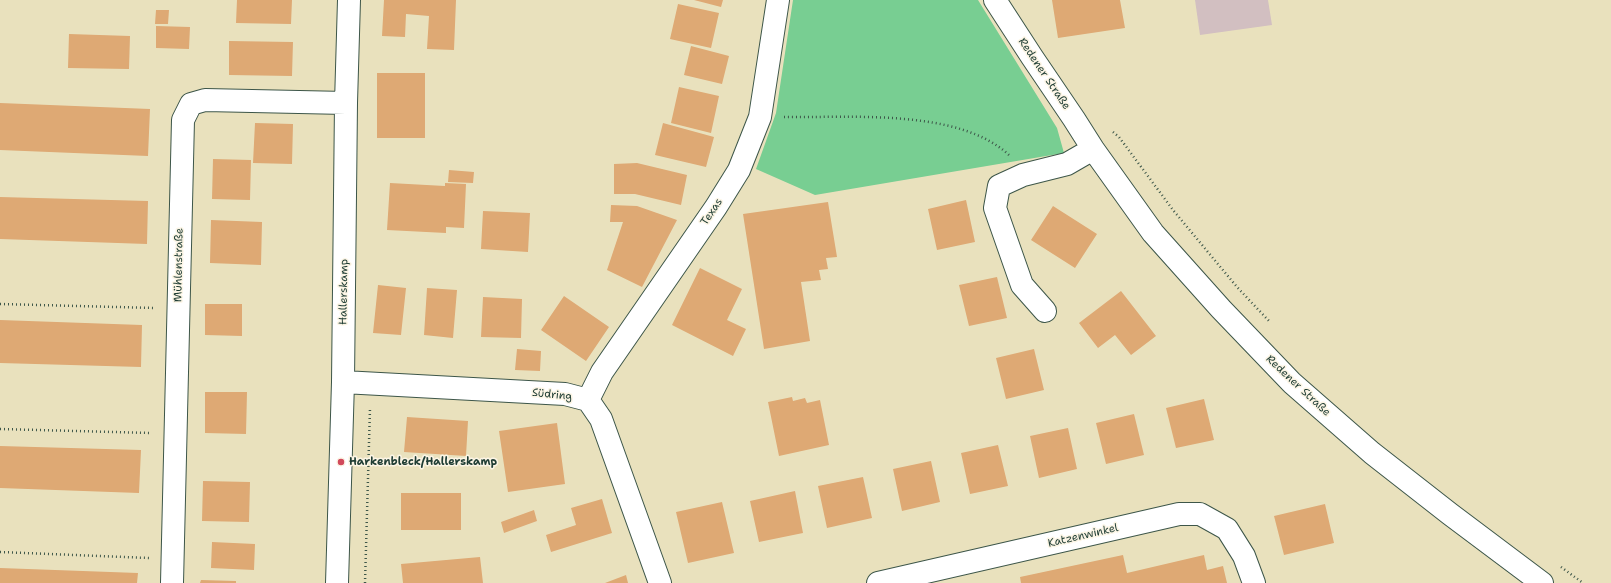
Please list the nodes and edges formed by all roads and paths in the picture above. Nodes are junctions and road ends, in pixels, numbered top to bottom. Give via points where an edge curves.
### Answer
1 (349, 0) edge
2 (778, 0) edge
3 (995, 0) edge
4 (346, 103) junction
5 (760, 117) junction
6 (1112, 132) dead end
7 (1093, 149) junction
8 (1023, 175) junction
9 (0, 304) edge
10 (178, 309) junction
11 (1045, 311) dead end
12 (1274, 327) dead end
13 (343, 382) junction
14 (370, 384) junction
15 (588, 400) junction
16 (0, 429) edge
17 (176, 433) junction
18 (0, 552) edge
19 (173, 559) junction
20 (1557, 564) dead end
21 (172, 583) edge
22 (337, 583) edge
23 (365, 583) edge
24 (660, 583) edge
25 (878, 583) edge
26 (1254, 583) edge
27 (1542, 583) edge
28 (1583, 583) edge

1 - 4 street, Hallerskamp
2 - 5 street, Texas
3 - 7 street, Redener Straße
4 - 10 street, Mühlenstraße via 205,100 191,104 183,120
4 - 13 street, Hallerskamp
5 - 8 path via 895,118 939,123 975,133 999,145 1018,164
5 - 15 street, Texas via 739,170 602,372
6 - 12 path via 1119,137 1173,210
7 - 8 street via 1067,164
7 - 27 street, Redener Straße via 1153,233 1292,383 1372,453
8 - 11 street via 999,186 995,208 1022,285
9 - 10 path
10 - 17 street, Mühlenstraße
13 - 14 street, Südring
13 - 22 street, Hallerskamp
14 - 15 street, Südring via 565,394
14 - 23 path
15 - 24 street, Südring via 600,419
16 - 17 path
17 - 19 street, Mühlenstraße
18 - 19 path
19 - 21 street, Mühlenstraße
20 - 28 path
25 - 26 street, Katzenwinkel via 1179,514 1200,514 1227,529 1244,556

